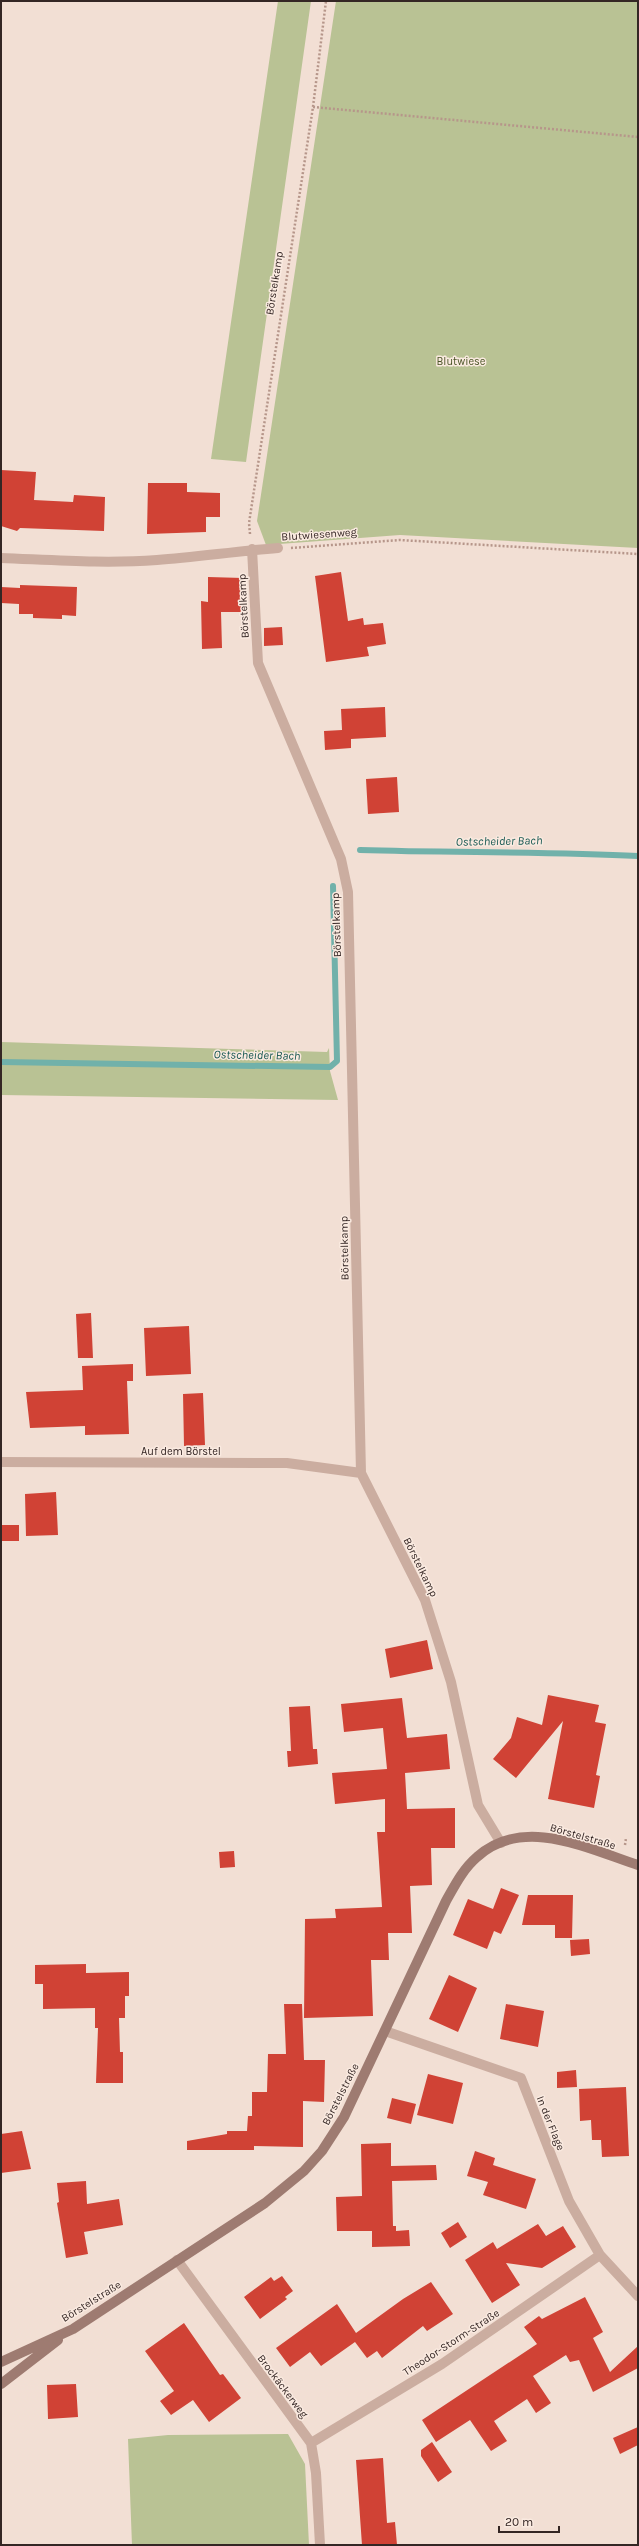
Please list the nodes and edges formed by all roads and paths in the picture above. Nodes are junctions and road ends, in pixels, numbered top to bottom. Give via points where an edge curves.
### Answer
1 (326, 1) edge
2 (313, 107) junction
3 (638, 137) edge
4 (278, 548) joint
5 (252, 549) junction
6 (638, 554) edge
7 (1, 558) edge
8 (1, 1462) edge
9 (361, 1473) junction
10 (501, 1842) junction
11 (638, 1865) edge
12 (384, 2031) junction
13 (600, 2255) junction
14 (177, 2260) junction
15 (638, 2296) edge
16 (73, 2329) junction
17 (1, 2362) edge
18 (1, 2384) edge
19 (310, 2443) junction
20 (320, 2545) edge

1 - 2 path, Börstelkamp
2 - 3 path
2 - 5 path, Börstelkamp via 248,523
4 - 5 street, Blutwiesenweg
4 - 6 path, Blutwiesenweg via 400,540
5 - 7 street, Blutwiesenweg via 156,560 74,561
5 - 9 street, Börstelkamp via 258,663 341,859 348,892
8 - 9 street, Auf dem Börstel via 287,1463
9 - 10 street, Börstelkamp via 425,1600 451,1682 478,1805
10 - 11 street, Börstelstraße via 528,1836 553,1838
10 - 12 street, Börstelstraße via 478,1856 462,1872
12 - 13 street, In der Flage via 521,2078 569,2201
12 - 14 street, Börstelstraße via 344,2117 322,2151 286,2187
13 - 15 street, In der Flage
13 - 19 street, Theodor-Storm-Straße via 442,2364
14 - 16 street, Börstelstraße
14 - 19 street, Brockäckerweg
16 - 17 street, Börstelstraße
16 - 18 street
19 - 20 street, Brockäckerweg via 316,2473

